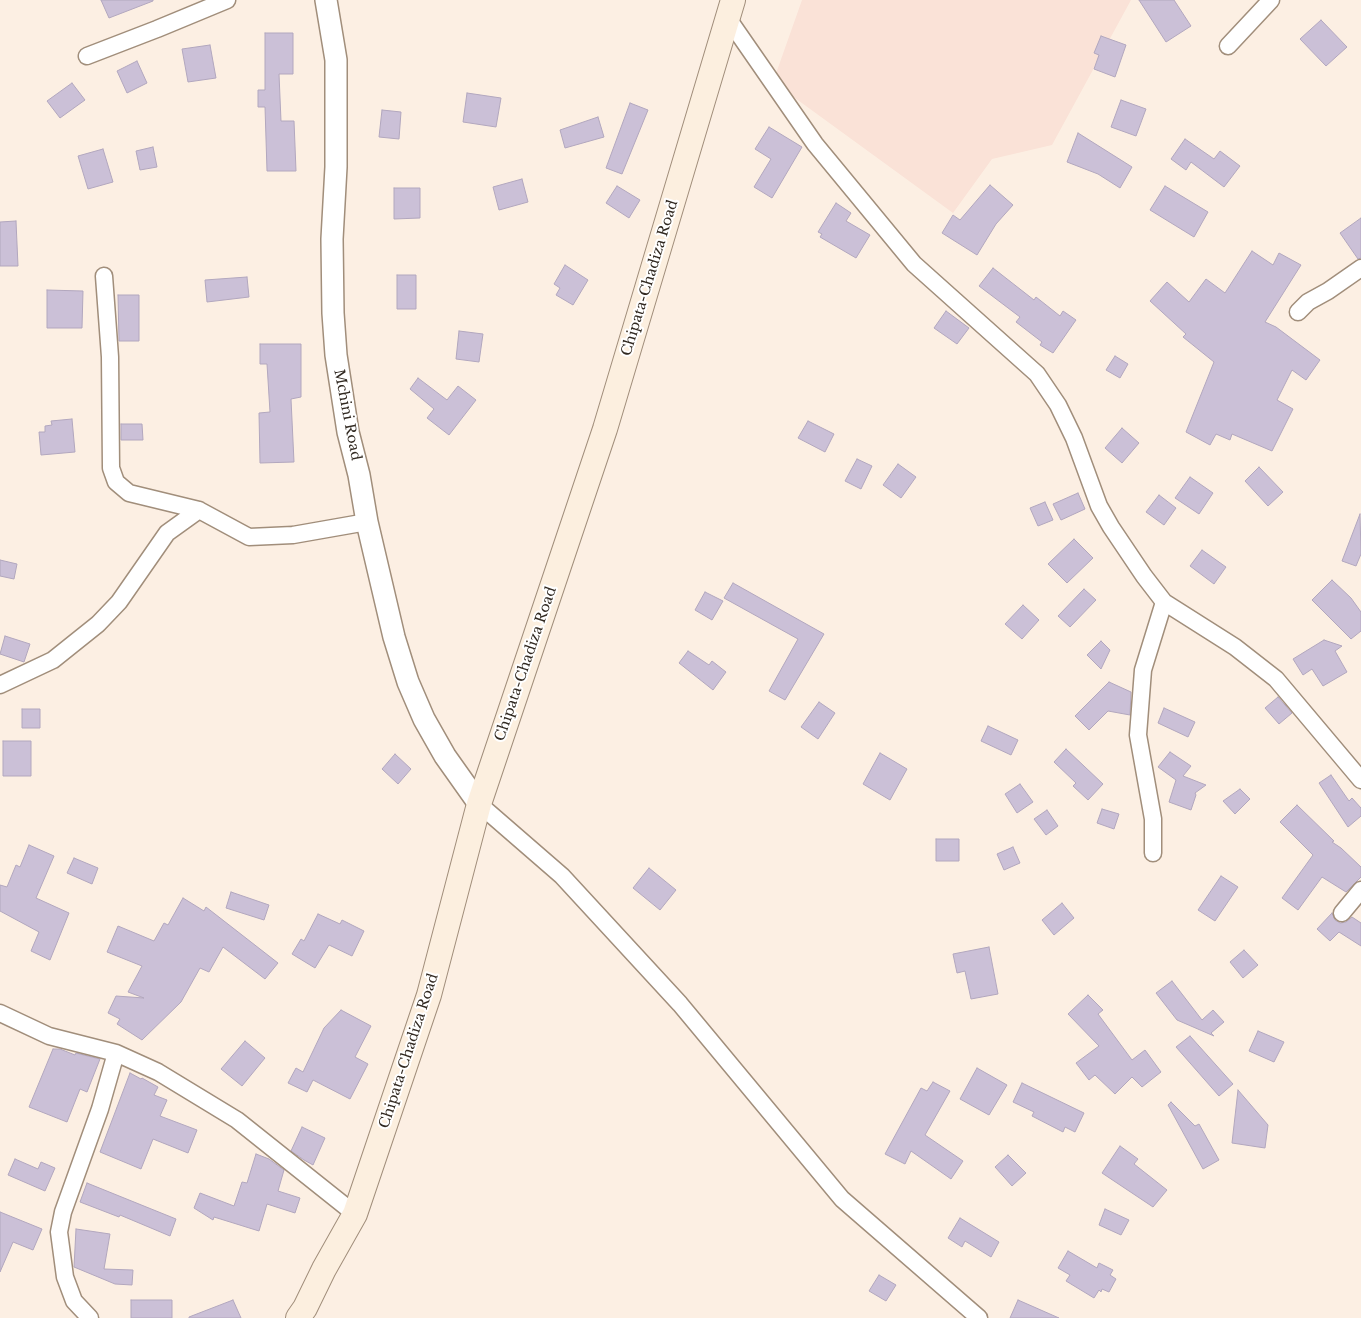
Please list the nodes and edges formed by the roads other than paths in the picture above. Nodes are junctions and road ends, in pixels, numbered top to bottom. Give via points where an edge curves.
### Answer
1 (227, 0) edge
2 (326, 0) edge
3 (1271, 0) edge
4 (730, 8) edge
5 (1228, 46) dead end
6 (87, 56) dead end
7 (1361, 268) edge
8 (104, 276) dead end
9 (1298, 312) dead end
10 (200, 510) junction
11 (367, 522) junction
12 (1164, 602) junction
13 (0, 685) edge
14 (1361, 780) edge
15 (479, 804) junction
16 (1153, 853) dead end
17 (1361, 890) edge
18 (1342, 913) dead end
19 (0, 1013) edge
20 (116, 1052) junction
21 (354, 1214) junction
22 (90, 1318) edge
23 (298, 1318) edge
24 (979, 1318) edge

1 - 6 street
2 - 11 street, Mchini Road via 336,60 332,239 336,355
3 - 5 street
4 - 12 street via 815,144 914,264 1037,374 1058,404 1074,438 1099,506
4 - 15 main road, Chipata-Chadiza Road via 605,429
7 - 9 street
8 - 10 street via 110,357 111,468 116,482 129,493
10 - 11 street via 249,537 293,535
10 - 13 street via 167,532 119,602 98,624 53,660
11 - 15 street, Mchini Road via 408,682 445,756
12 - 14 street via 1235,647 1276,679
12 - 16 street via 1143,670 1138,735 1153,819
15 - 21 main road, Chipata-Chadiza Road via 429,995
15 - 24 street via 562,876 680,1004 842,1199
17 - 18 street
19 - 20 street via 49,1036
20 - 21 street via 158,1072 237,1120
20 - 22 street via 59,1232 65,1277 74,1301
21 - 23 main road, Chipata-Chadiza Road

